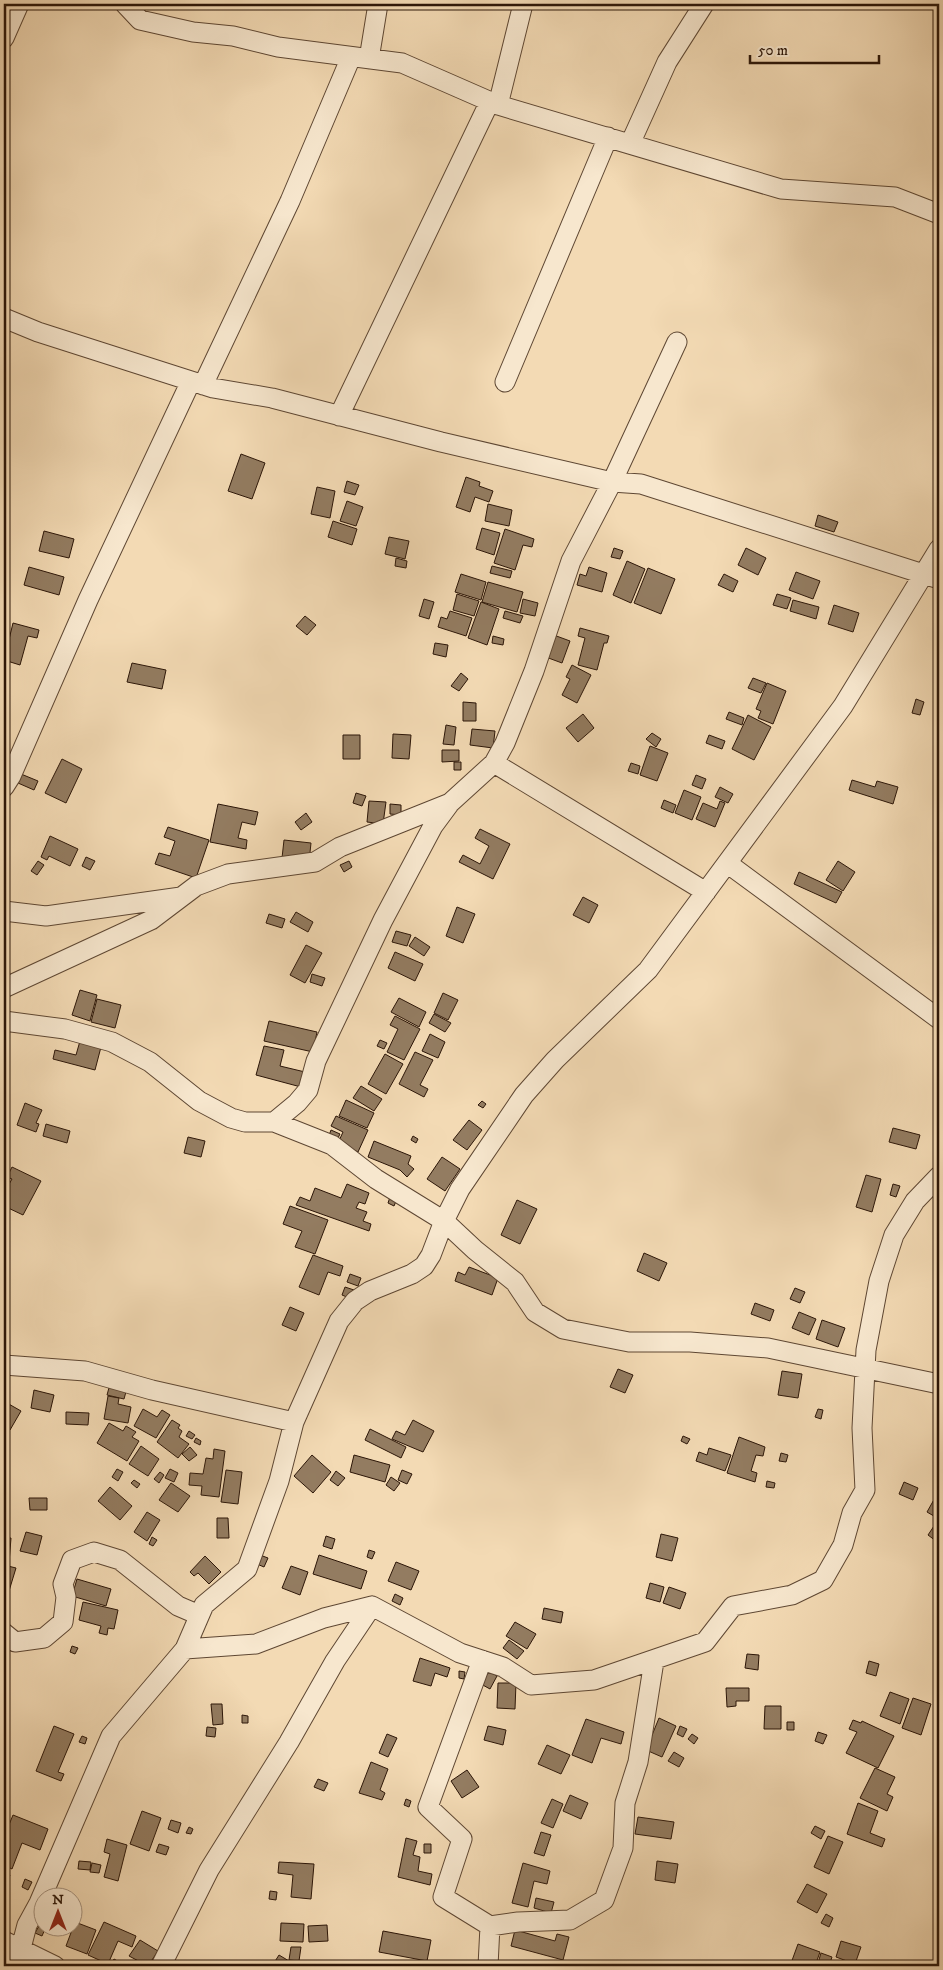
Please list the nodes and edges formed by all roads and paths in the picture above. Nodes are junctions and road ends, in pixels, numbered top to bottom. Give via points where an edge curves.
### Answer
1 (19, 4) edge
2 (125, 4) edge
3 (378, 4) edge
4 (523, 4) edge
5 (704, 4) edge
6 (4, 38) edge
7 (360, 58) junction
8 (494, 103) junction
9 (608, 137) junction
10 (630, 144) junction
11 (939, 214) edge
12 (4, 318) edge
13 (678, 342) dead end
14 (505, 382) dead end
15 (197, 383) junction
16 (339, 416) junction
17 (612, 482) junction
18 (939, 549) edge
19 (932, 576) edge
20 (494, 763) junction
21 (4, 787) edge
22 (450, 802) junction
23 (727, 863) junction
24 (706, 892) junction
25 (181, 897) junction
26 (4, 911) edge
27 (4, 988) edge
28 (939, 1019) edge
29 (4, 1021) edge
30 (274, 1122) junction
31 (939, 1176) edge
32 (444, 1221) junction
33 (4, 1365) edge
34 (865, 1368) junction
35 (939, 1384) edge
36 (294, 1422) junction
37 (372, 1606) junction
38 (199, 1615) junction
39 (4, 1633) edge
40 (185, 1649) junction
41 (482, 1660) junction
42 (654, 1661) junction
43 (490, 1926) junction
44 (12, 1945) edge
45 (12, 1966) edge
46 (55, 1966) edge
47 (161, 1966) edge
48 (488, 1966) edge

1 - 6 street
2 - 7 street via 140,20 278,47
3 - 7 street
4 - 8 street
5 - 10 street via 667,62
7 - 8 street via 402,63
7 - 15 street
8 - 9 street
8 - 16 street
9 - 10 street
9 - 14 street
10 - 11 street via 781,189 895,197
12 - 15 street
13 - 17 street
15 - 16 street
15 - 21 street via 92,592
16 - 17 street
17 - 19 street via 641,484
17 - 20 street via 572,561 534,671
18 - 19 street
19 - 23 street via 843,706
20 - 22 street
20 - 24 street
22 - 25 street via 340,847 316,862 228,874 196,886
22 - 30 street via 433,826 383,920 316,1061 308,1090
23 - 24 street
23 - 28 street
24 - 32 street via 648,970 554,1060 524,1095 473,1167
25 - 26 street via 46,916
25 - 27 street via 151,920
29 - 30 street via 65,1029 112,1042 150,1062 199,1101 231,1118 245,1122
30 - 32 street via 332,1146 376,1180
31 - 34 street via 915,1201 894,1235 879,1281
32 - 34 street via 515,1282 535,1312 563,1329 629,1342 690,1342 768,1348
32 - 36 street via 424,1266 354,1301 339,1321
33 - 36 street via 85,1370 152,1390
34 - 35 street
34 - 42 street via 862,1428 865,1490 852,1513 843,1545 823,1580 792,1595 733,1606 705,1642
36 - 38 street via 279,1481 247,1569 204,1605
37 - 40 street via 324,1618 256,1644
37 - 41 street via 460,1653
37 - 47 street via 335,1661 210,1870
38 - 39 street via 178,1606 120,1560 94,1552 72,1560 63,1584 66,1597 63,1622 44,1638 15,1642
38 - 40 street
40 - 44 street via 112,1736 39,1903
41 - 42 street via 503,1667 531,1685 594,1680
41 - 43 street via 428,1807 462,1839 443,1897
42 - 43 street via 638,1762 626,1803 623,1848 604,1900 570,1920
43 - 48 street
44 - 45 street
44 - 46 street

